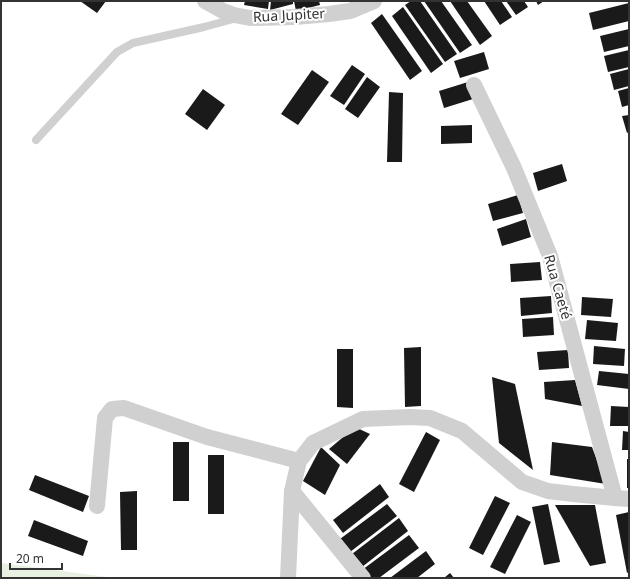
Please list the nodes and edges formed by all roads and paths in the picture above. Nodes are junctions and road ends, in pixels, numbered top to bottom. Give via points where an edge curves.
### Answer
1 (205, 1) edge
2 (374, 1) edge
3 (243, 16) junction
4 (474, 86) dead end
5 (36, 140) dead end
6 (299, 462) junction
7 (292, 491) junction
8 (622, 499) edge
9 (97, 506) dead end
10 (288, 578) edge
11 (363, 578) edge

1 - 3 street, Rua Jupiter via 223,11
2 - 3 street, Rua Jupiter via 350,11 329,14 295,17
3 - 5 lane via 204,28 133,43 117,52
4 - 8 street, Rua Caeté via 514,168 550,256
6 - 7 street
6 - 8 street via 313,443 363,419 430,418 462,431 522,482 548,491
6 - 9 street via 207,437 124,408 112,409 104,418
7 - 10 street
7 - 11 street

